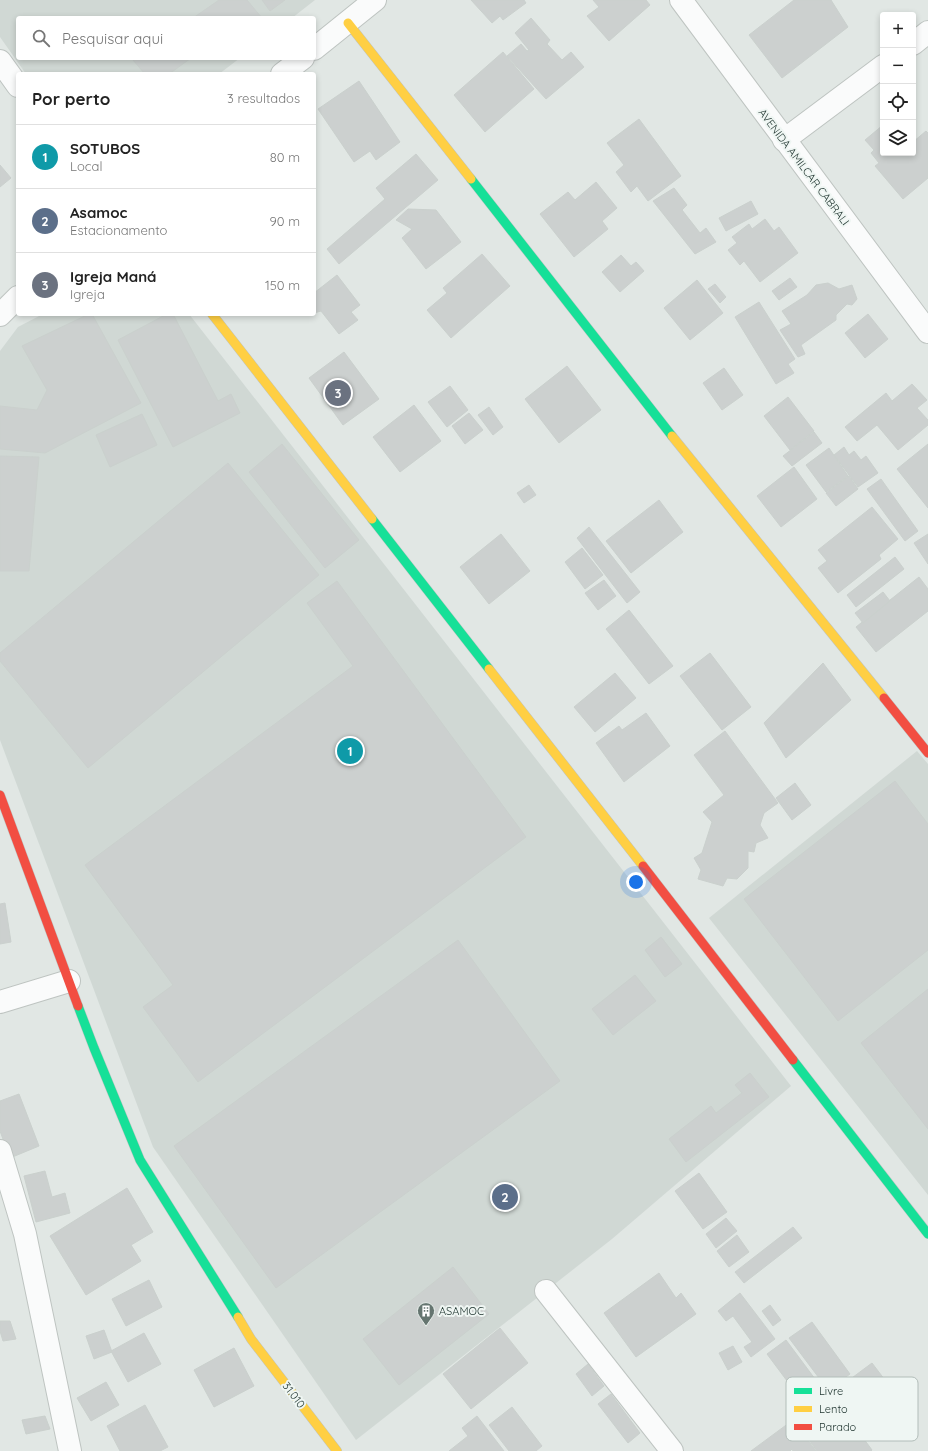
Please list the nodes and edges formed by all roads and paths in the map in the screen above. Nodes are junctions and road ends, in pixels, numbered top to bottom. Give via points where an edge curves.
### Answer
1 (375, 0) edge
2 (681, 0) edge
3 (348, 23) junction
4 (928, 32) edge
5 (916, 42) edge
6 (316, 47) edge
7 (300, 60) edge
8 (0, 61) edge
9 (880, 68) edge
10 (285, 72) edge
11 (16, 83) edge
12 (784, 140) junction
13 (16, 299) edge
14 (0, 315) edge
15 (214, 316) edge
16 (928, 332) edge
17 (928, 753) edge
18 (0, 795) edge
19 (69, 981) junction
20 (0, 1002) edge
21 (1, 1156) edge
22 (928, 1234) edge
23 (546, 1291) dead end
24 (70, 1451) edge
25 (337, 1451) edge
26 (672, 1451) edge

1 - 3 street
2 - 12 street, AVENIDA AMILCAR CABRALI
3 - 6 street
3 - 17 street via 661,422
4 - 5 street
7 - 10 street
8 - 11 street
9 - 12 street
12 - 16 street, AVENIDA AMILCAR CABRALI
13 - 14 street
15 - 22 street
18 - 19 street, 31.010
19 - 20 street
19 - 25 street, 31.010 via 140,1160 251,1339
21 - 24 street via 25,1234
23 - 26 street

